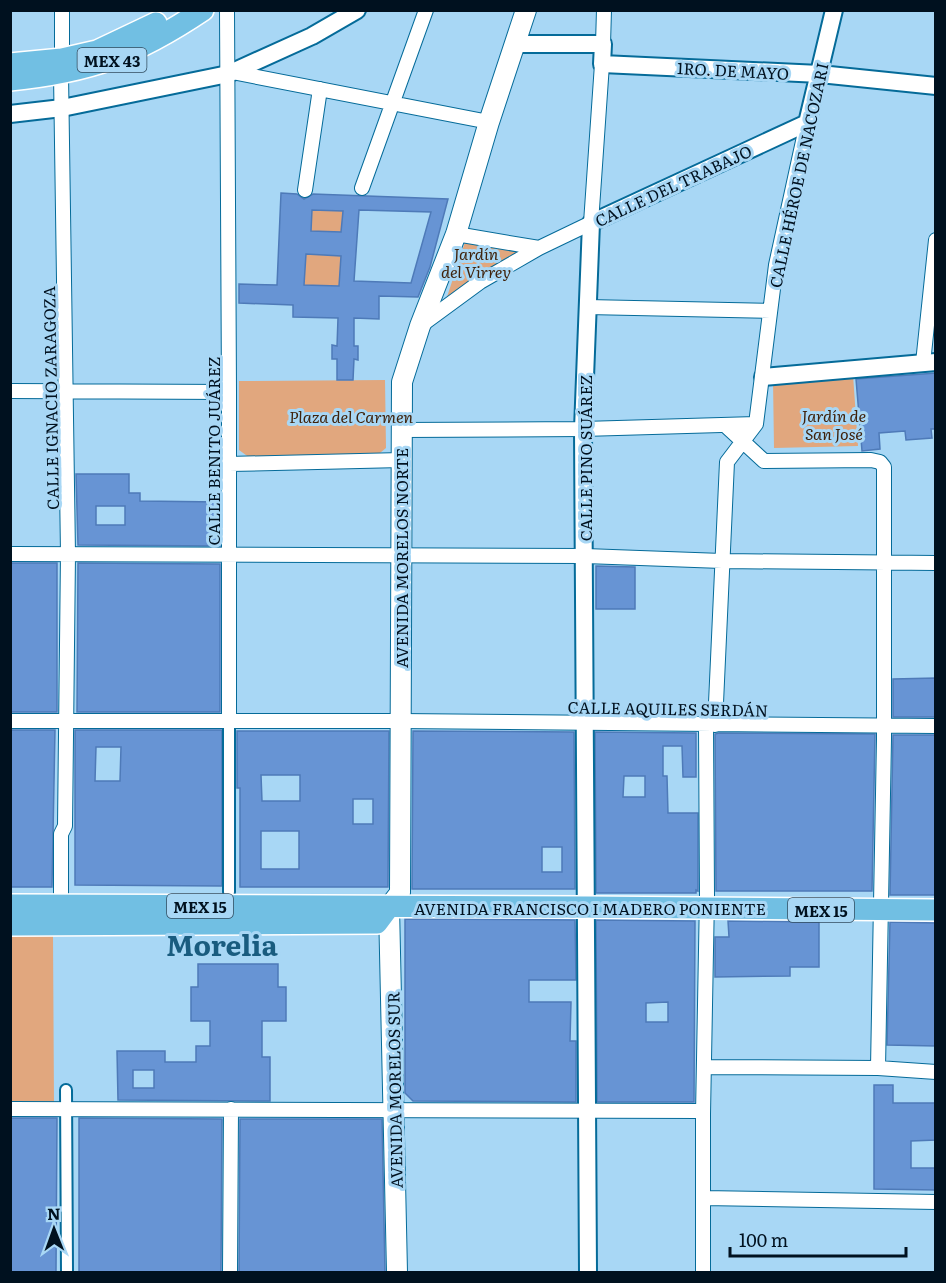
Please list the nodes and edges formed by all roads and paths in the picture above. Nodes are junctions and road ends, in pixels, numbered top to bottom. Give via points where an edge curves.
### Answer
1 (62, 10) edge
2 (177, 10) edge
3 (203, 10) edge
4 (226, 10) edge
5 (357, 10) edge
6 (426, 10) edge
7 (526, 10) edge
8 (604, 10) edge
9 (834, 10) edge
10 (514, 44) junction
11 (603, 44) junction
12 (10, 64) edge
13 (602, 64) junction
14 (62, 67) junction
15 (230, 73) junction
16 (820, 74) junction
17 (10, 80) edge
18 (936, 86) edge
19 (320, 89) junction
20 (394, 104) junction
21 (62, 108) junction
22 (10, 114) edge
23 (489, 122) junction
24 (807, 123) junction
25 (362, 188) dead end
26 (305, 190) dead end
27 (591, 223) junction
28 (456, 234) junction
29 (935, 247) edge
30 (539, 248) junction
31 (587, 307) junction
32 (770, 311) junction
33 (420, 326) junction
34 (929, 362) edge
35 (763, 377) junction
36 (66, 390) junction
37 (10, 391) edge
38 (230, 392) junction
39 (756, 424) junction
40 (725, 425) junction
41 (583, 429) junction
42 (401, 430) junction
43 (743, 442) junction
44 (402, 460) junction
45 (230, 464) junction
46 (10, 554) edge
47 (68, 554) junction
48 (229, 554) junction
49 (401, 555) junction
50 (585, 556) junction
51 (722, 561) junction
52 (884, 562) junction
53 (936, 563) edge
54 (229, 721) junction
55 (400, 721) junction
56 (10, 722) edge
57 (66, 722) junction
58 (586, 724) junction
59 (710, 725) junction
60 (884, 726) junction
61 (936, 726) edge
62 (229, 892) dead end
63 (10, 905) edge
64 (587, 906) junction
65 (389, 907) junction
66 (707, 908) junction
67 (880, 910) junction
68 (936, 910) edge
69 (61, 915) junction
70 (10, 925) edge
71 (704, 1067) junction
72 (878, 1068) junction
73 (936, 1072) edge
74 (66, 1090) dead end
75 (10, 1109) edge
76 (66, 1109) junction
77 (231, 1109) junction
78 (394, 1110) junction
79 (588, 1110) junction
80 (703, 1111) junction
81 (703, 1198) junction
82 (936, 1202) edge
83 (67, 1272) edge
84 (230, 1272) edge
85 (397, 1272) edge
86 (588, 1272) edge
87 (703, 1272) edge

1 - 14 street, CALLE IGNACIO ZARAGOZA
2 - 14 main road, MEX 43
3 - 14 main road, MEX 43 via 137,50 98,65
4 - 15 street, CALLE BENITO JUÁREZ
5 - 15 street via 312,36
6 - 20 street
7 - 10 main road, AVENIDA MORELOS NORTE
8 - 11 street, CALLE PINO SUÁREZ
9 - 16 street, CALLE HÉROE DE NACOZARI
10 - 11 street
10 - 23 main road, AVENIDA MORELOS NORTE
11 - 13 street, CALLE PINO SUÁREZ
12 - 14 main road, MEX 43
13 - 16 street, 1RO. DE MAYO
13 - 27 street, CALLE PINO SUÁREZ
14 - 17 main road, MEX 43
14 - 21 street, CALLE IGNACIO ZARAGOZA
15 - 19 street
15 - 21 street
15 - 38 street, CALLE BENITO JUÁREZ
16 - 18 street, 1RO. DE MAYO
16 - 24 street, CALLE HÉROE DE NACOZARI
19 - 20 street
19 - 26 street
20 - 23 street
20 - 25 street
21 - 22 street
21 - 36 street, CALLE IGNACIO ZARAGOZA
23 - 28 main road, AVENIDA MORELOS NORTE
24 - 27 street, CALLE DEL TRABAJO
24 - 32 street, CALLE HÉROE DE NACOZARI
27 - 30 street, CALLE DEL TRABAJO
27 - 31 street, CALLE PINO SUÁREZ
28 - 30 street
28 - 33 main road, AVENIDA MORELOS NORTE
29 - 34 street
30 - 33 street, CALLE DEL TRABAJO via 480,282
31 - 32 street
31 - 41 street, CALLE PINO SUÁREZ
32 - 35 street, CALLE HÉROE DE NACOZARI
33 - 42 main road, AVENIDA MORELOS NORTE via 402,382
34 - 35 street
35 - 39 street, CALLE HÉROE DE NACOZARI
36 - 37 street
36 - 38 street
36 - 47 street, CALLE IGNACIO ZARAGOZA
38 - 45 street, CALLE BENITO JUÁREZ
39 - 40 street
39 - 43 street
40 - 41 street
40 - 43 street
41 - 42 street
41 - 50 street, CALLE PINO SUÁREZ
42 - 44 main road, AVENIDA MORELOS NORTE
43 - 51 street via 727,462
43 - 52 street via 764,461 880,462 884,467
44 - 45 street
44 - 49 main road, AVENIDA MORELOS NORTE
45 - 48 street, CALLE BENITO JUÁREZ
46 - 47 street
47 - 48 street
47 - 57 street, CALLE IGNACIO ZARAGOZA
48 - 49 street
48 - 54 street, CALLE BENITO JUÁREZ
49 - 50 street
49 - 55 main road, AVENIDA MORELOS NORTE
50 - 51 street
50 - 58 street, CALLE PINO SUÁREZ
51 - 52 street
51 - 59 street
52 - 53 street
52 - 60 street
54 - 55 street, CALLE AQUILES SERDÁN
54 - 57 street, CALLE AQUILES SERDÁN
54 - 62 street, CALLE BENITO JUÁREZ
55 - 58 street, CALLE AQUILES SERDÁN
55 - 65 main road, AVENIDA MORELOS NORTE via 400,893
56 - 57 street, CALLE AQUILES SERDÁN
57 - 69 street, CALLE IGNACIO ZARAGOZA
58 - 59 street, CALLE AQUILES SERDÁN
58 - 64 street, CALLE PINO SUÁREZ
59 - 60 street, CALLE AQUILES SERDÁN
59 - 66 street
60 - 61 street, CALLE AQUILES SERDÁN
60 - 67 street
63 - 69 main road, MEX 15
64 - 65 main road, AVENIDA FRANCISCO I MADERO PONIENTE / MEX 15
64 - 66 main road, AVENIDA FRANCISCO I MADERO PONIENTE / MEX 15
64 - 79 street, CALLE PINO SUÁREZ
65 - 69 main road, MEX 15
65 - 78 main road, AVENIDA MORELOS SUR
66 - 67 main road, AVENIDA FRANCISCO I MADERO PONIENTE / MEX 15
66 - 71 street
67 - 68 main road, AVENIDA FRANCISCO I MADERO PONIENTE / MEX 15
67 - 72 street
69 - 70 main road, MEX 15
71 - 72 street
71 - 80 street
72 - 73 street
74 - 76 street
75 - 76 street
76 - 77 street
76 - 83 street
77 - 78 street
77 - 84 street
78 - 79 street
78 - 85 main road, AVENIDA MORELOS SUR
79 - 80 street
79 - 86 street, CALLE PINO SUÁREZ
80 - 81 street
81 - 82 street
81 - 87 street

